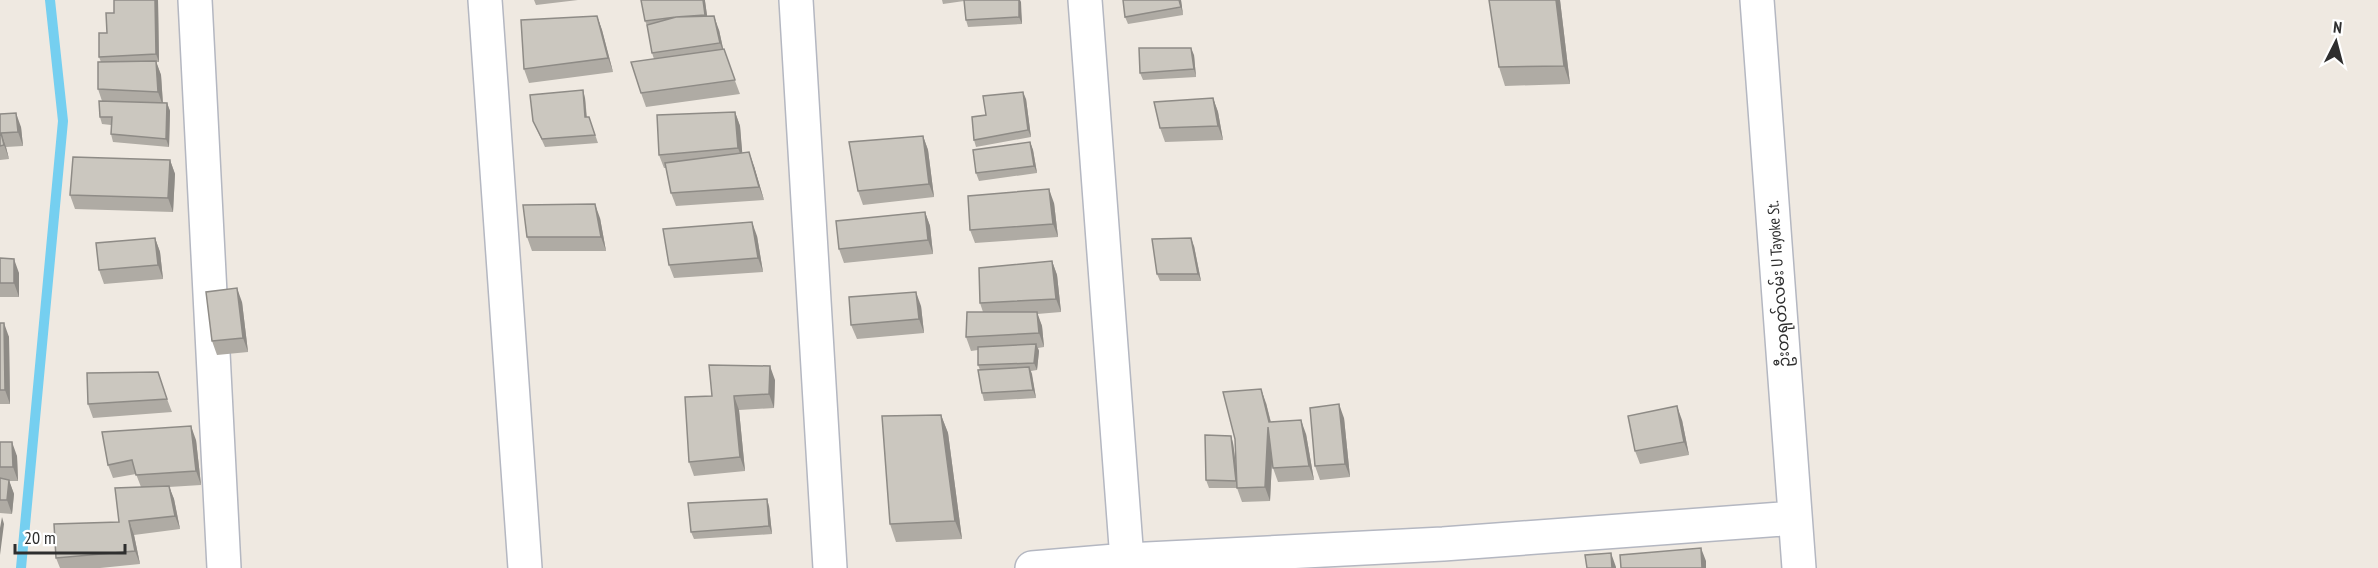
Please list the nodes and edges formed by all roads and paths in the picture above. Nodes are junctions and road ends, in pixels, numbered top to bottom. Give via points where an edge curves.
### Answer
1 (195, 0) edge
2 (485, 0) edge
3 (796, 0) edge
4 (1085, 0) edge
5 (1756, 0) edge
6 (1795, 518) junction
7 (1444, 556) edge
8 (1127, 561) junction
9 (224, 568) edge
10 (525, 568) edge
11 (830, 568) edge
12 (1032, 568) edge
13 (1799, 568) edge

1 - 9 street
2 - 10 street
3 - 11 street
4 - 8 street
5 - 6 street, ဦးတရုတ်လမ်း U Tayoke St.
6 - 7 street
6 - 13 street, ဦးတရုတ်လမ်း U Tayoke St.
7 - 8 street
8 - 12 street

